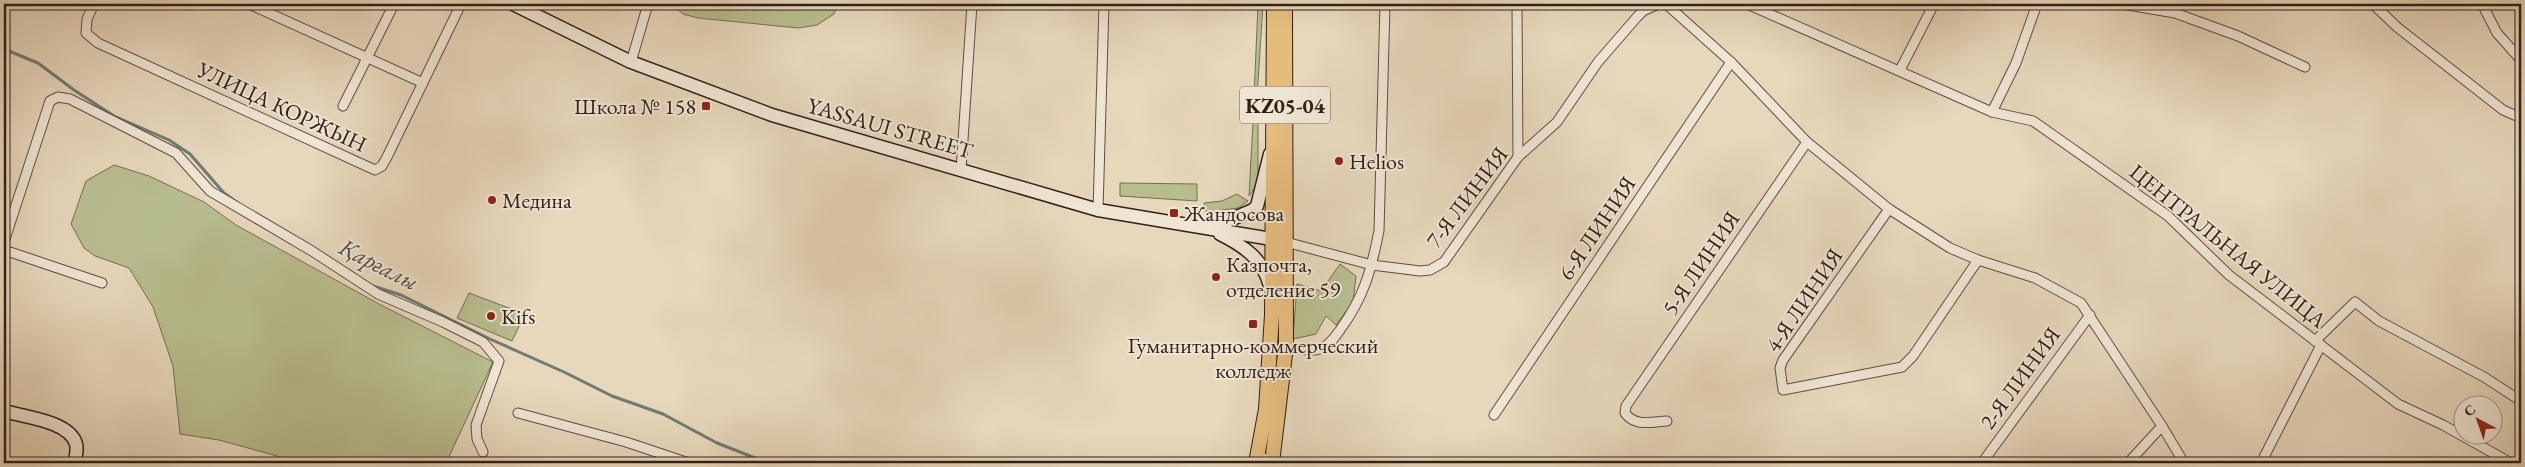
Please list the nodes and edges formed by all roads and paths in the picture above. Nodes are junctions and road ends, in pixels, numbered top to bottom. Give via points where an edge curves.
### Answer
1 (94, 4) edge
2 (249, 4) edge
3 (394, 4) edge
4 (461, 4) edge
5 (513, 4) edge
6 (648, 4) edge
7 (972, 4) edge
8 (1104, 4) edge
9 (1274, 4) edge
10 (1285, 4) edge
11 (1385, 4) edge
12 (1517, 4) edge
13 (1659, 4) edge
14 (1666, 4) edge
15 (1747, 4) edge
16 (1934, 4) edge
17 (2037, 4) edge
18 (2122, 4) edge
19 (2373, 4) edge
20 (2482, 4) edge
21 (367, 58) junction
22 (2521, 60) edge
23 (630, 62) junction
24 (1731, 62) junction
25 (2306, 67) dead end
26 (1900, 70) junction
27 (422, 83) junction
28 (343, 106) dead end
29 (1992, 112) junction
30 (2521, 118) edge
31 (1807, 142) junction
32 (1272, 144) junction
33 (1518, 157) junction
34 (961, 170) junction
35 (1889, 209) junction
36 (1098, 210) junction
37 (1209, 228) junction
38 (1278, 240) junction
39 (4, 242) edge
40 (4, 250) edge
41 (1978, 260) junction
42 (1372, 265) junction
43 (102, 283) dead end
44 (2090, 314) junction
45 (1272, 316) junction
46 (2318, 343) junction
47 (1286, 346) junction
48 (2521, 401) edge
49 (4, 411) edge
50 (518, 413) dead end
51 (1494, 415) dead end
52 (1666, 420) dead end
53 (2162, 426) junction
54 (483, 452) dead end
55 (1257, 460) edge
56 (1276, 462) edge
57 (76, 463) edge
58 (689, 463) edge
59 (1982, 463) edge
60 (2128, 463) edge
61 (2184, 463) edge
62 (2261, 463) edge
63 (2511, 463) edge

1 - 27 street, УЛИЦА КОРЖЫН via 87,19 86,33 98,43 375,170 387,157
2 - 21 street
3 - 21 street
4 - 27 street, УЛИЦА КОРЖЫН
5 - 23 main road, YASSAUI STREET
6 - 23 street
7 - 34 street
8 - 36 street
9 - 32 main road, KZ05-04
10 - 38 main road, KZ05-04
11 - 42 street via 1379,231
12 - 33 street
13 - 33 street, 7-Я ЛИНИЯ via 1637,17 1598,62 1557,122
14 - 24 street
15 - 26 street, ЦЕНТРАЛЬНАЯ УЛИЦА
16 - 26 street
17 - 29 street via 2016,63
18 - 25 street via 2175,13 2238,36
19 - 30 street via 2397,27 2495,104
20 - 22 street via 2497,33
21 - 27 street
21 - 28 street
23 - 34 main road, YASSAUI STREET via 772,115
24 - 31 street
24 - 51 street, 6-Я ЛИНИЯ
26 - 29 street, ЦЕНТРАЛЬНАЯ УЛИЦА
29 - 46 street, ЦЕНТРАЛЬНАЯ УЛИЦА via 2033,121 2123,184 2168,216 2229,275
31 - 35 street
31 - 52 street, 5-Я ЛИНИЯ via 1626,406 1625,413 1636,423
32 - 37 main road via 1258,206
32 - 38 main road, KZ05-04 via 1273,215
33 - 42 street, 7-Я ЛИНИЯ via 1444,262 1430,270 1420,271
34 - 36 main road, YASSAUI STREET
35 - 41 street via 1950,248
35 - 41 street, 4-Я ЛИНИЯ via 1784,360 1783,390 1902,367 1913,356
36 - 37 main road, YASSAUI STREET
37 - 38 main road, YASSAUI STREET
37 - 45 main road via 1239,243 1266,271
38 - 42 street, 7-Я ЛИНИЯ
38 - 45 main road, KZ05-04
38 - 47 main road, KZ05-04
39 - 54 street via 50,101 58,97 70,99 176,153 210,191 378,294 483,342 498,360 476,425 477,439
40 - 43 street
41 - 44 street via 2061,290 2081,303
42 - 47 street via 1366,288 1354,311 1332,341 1321,349
44 - 53 street
44 - 59 street, 2-Я ЛИНИЯ
45 - 55 main road, KZ05-04 via 1266,408
46 - 48 street via 2355,302 2380,321
46 - 62 street
46 - 63 street, ЦЕНТРАЛЬНАЯ УЛИЦА via 2398,404
47 - 56 main road, KZ05-04
49 - 57 main road via 62,426 73,435 77,446
50 - 58 street
53 - 60 street
53 - 61 street
55 - 56 street

